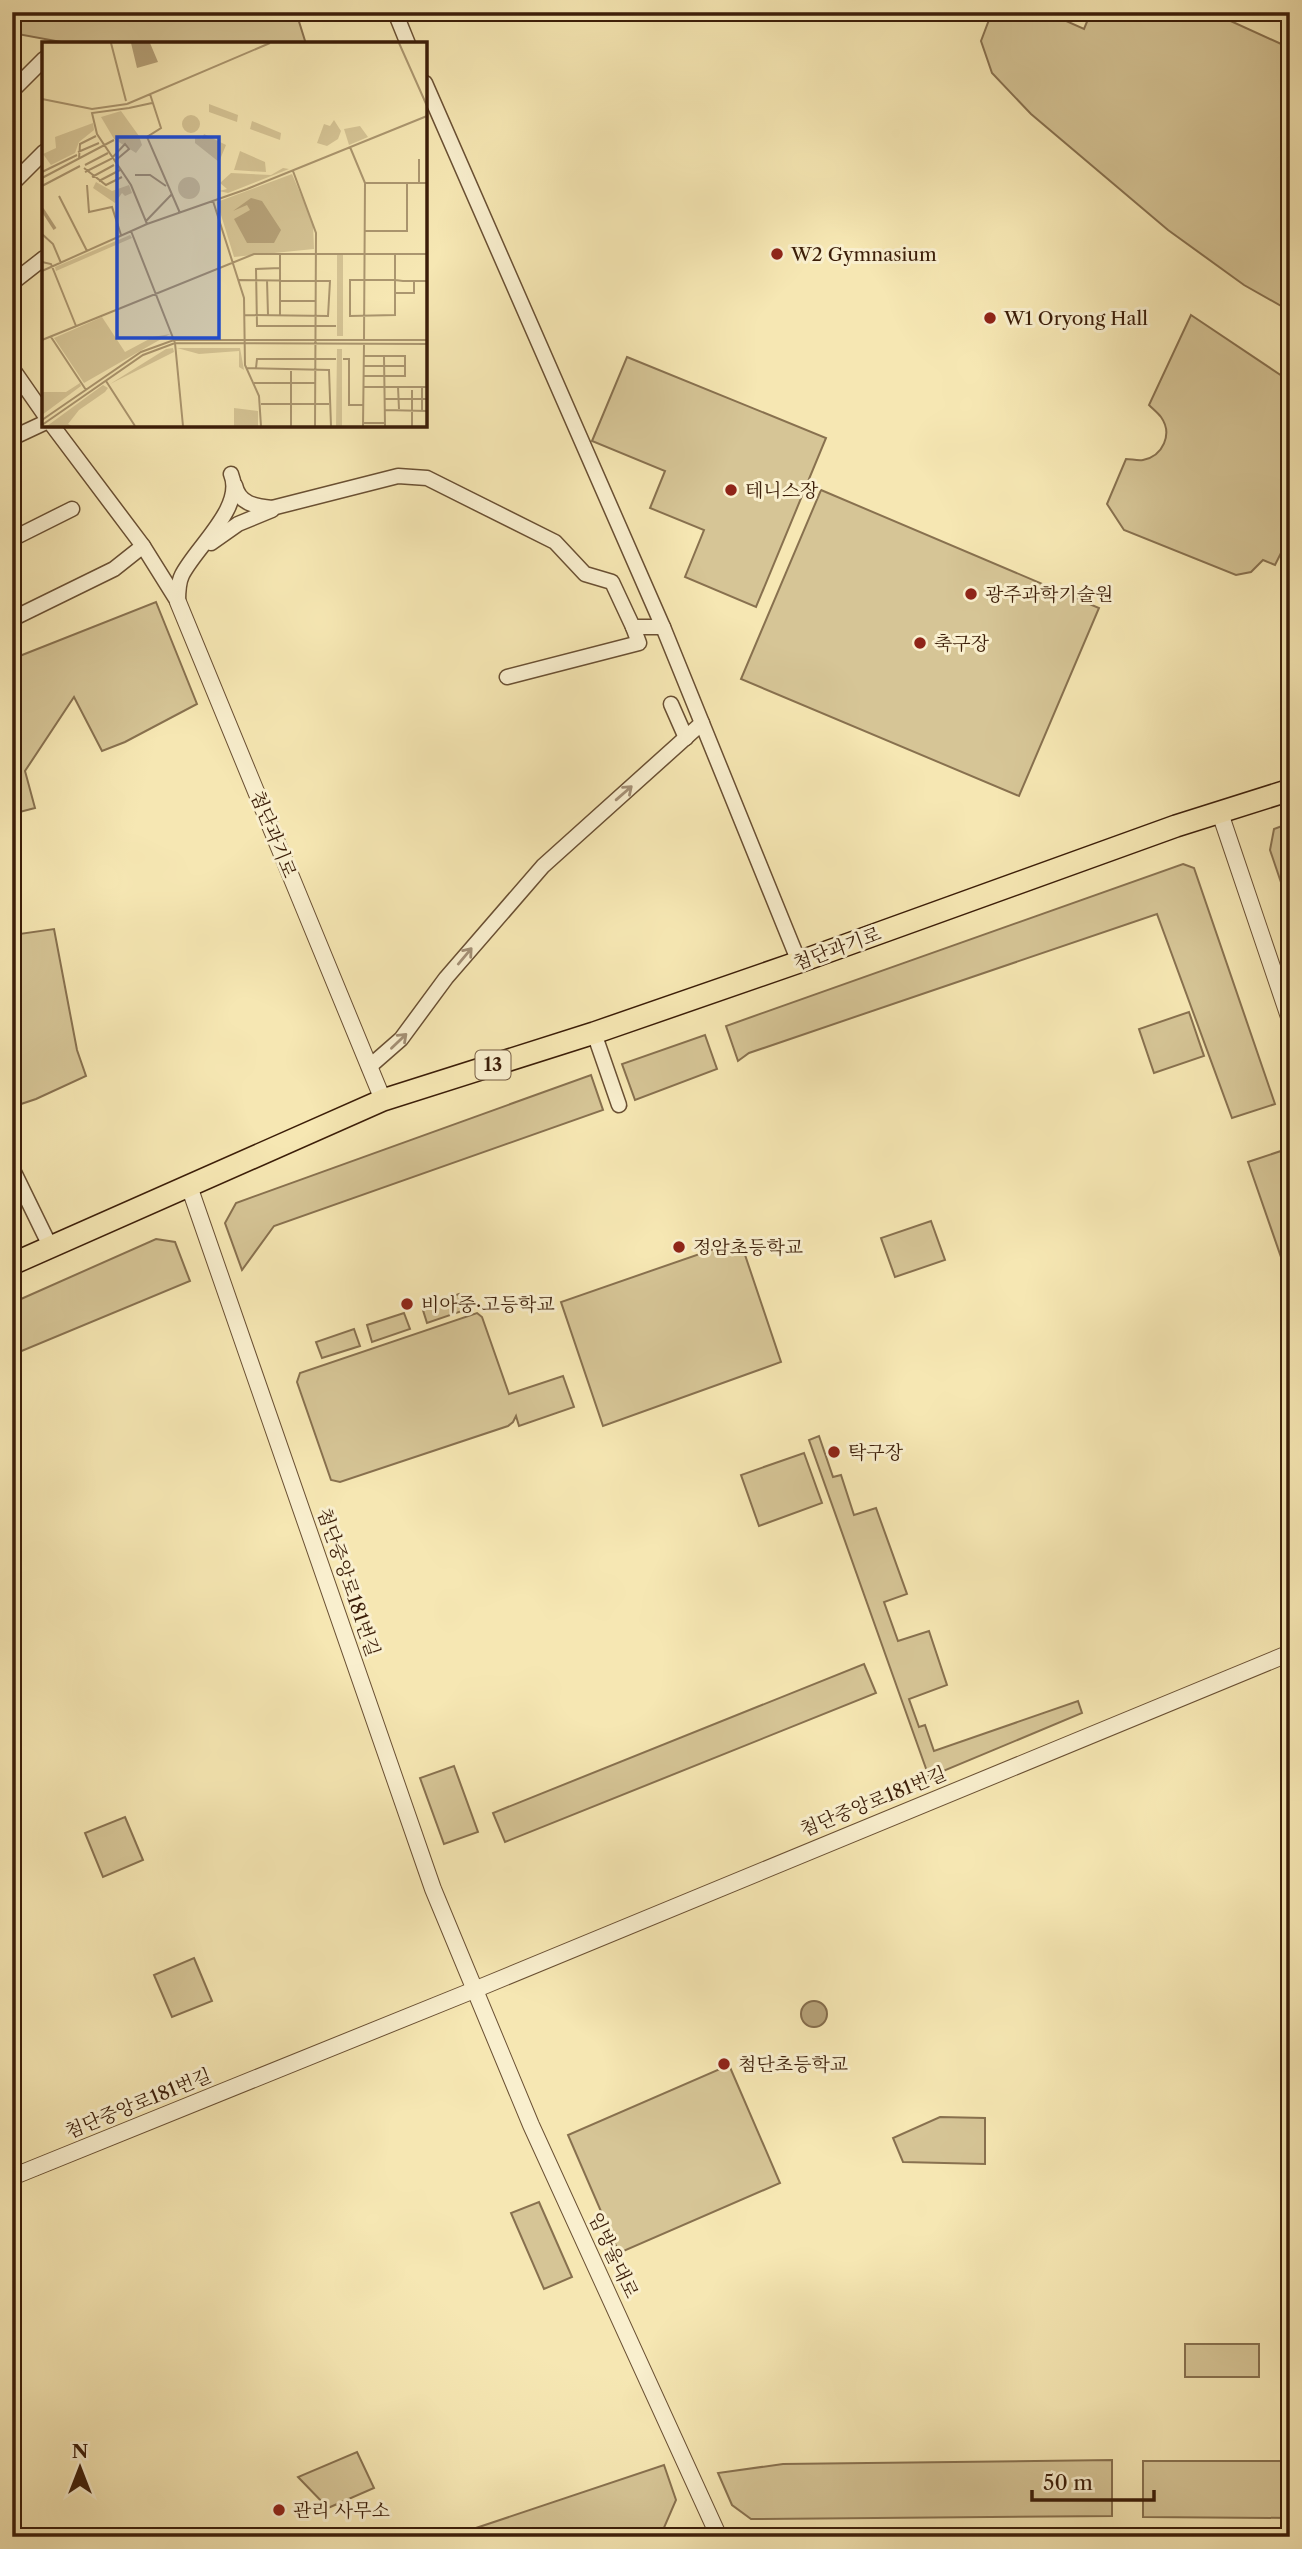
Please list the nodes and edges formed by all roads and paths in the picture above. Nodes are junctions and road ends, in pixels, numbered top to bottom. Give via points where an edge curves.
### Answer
1 (395, 12) edge
2 (407, 42) edge
3 (42, 61) edge
4 (427, 88) edge
5 (12, 91) edge
6 (42, 154) edge
7 (12, 184) edge
8 (42, 260) edge
9 (12, 283) edge
10 (12, 368) edge
11 (42, 411) edge
12 (42, 424) edge
13 (54, 427) edge
14 (12, 438) edge
15 (279, 507) junction
16 (72, 509) dead end
17 (12, 539) edge
18 (143, 546) junction
19 (201, 550) junction
20 (178, 602) junction
21 (12, 619) edge
22 (634, 627) junction
23 (663, 627) junction
24 (507, 677) dead end
25 (671, 704) dead end
26 (702, 723) junction
27 (686, 738) junction
28 (1290, 790) edge
29 (1220, 813) junction
30 (799, 962) junction
31 (1290, 1020) edge
32 (594, 1033) junction
33 (369, 1067) junction
34 (383, 1100) junction
35 (619, 1105) dead end
36 (12, 1168) edge
37 (189, 1186) junction
38 (50, 1246) junction
39 (12, 1264) edge
40 (1290, 1653) edge
41 (474, 1990) junction
42 (12, 2176) edge
43 (719, 2537) edge

1 - 2 street
3 - 5 street
4 - 23 street
6 - 7 street
8 - 9 street
10 - 11 street
12 - 14 street
13 - 18 street
15 - 19 street via 238,524
15 - 19 street via 248,503 237,494 233,480 231,501
15 - 22 street via 398,476 427,478 555,542 586,574 612,582
16 - 17 street
18 - 20 street
18 - 21 street via 114,569
19 - 20 street via 181,576
20 - 33 street, 첨단과기로
22 - 23 street
22 - 24 street via 639,643
23 - 26 street
25 - 27 street
26 - 27 street
26 - 30 street
33 -> 27 street via 401,1039 446,978 543,866
28 - 29 main road, 첨단과기로 / 13
29 - 30 main road, 첨단과기로 / 13
29 - 31 street
30 - 32 main road, 첨단과기로 / 13
32 - 34 main road, 첨단과기로 / 13
32 - 35 street
33 - 34 street, 첨단과기로
34 - 37 main road, 첨단과기로 / 13
36 - 38 street
37 - 38 main road, 첨단과기로 / 13
37 - 41 street, 첨단중앙로181번길 via 433,1889
38 - 39 main road, 첨단과기로 / 13
40 - 41 street, 첨단중앙로181번길
41 - 42 street, 첨단중앙로181번길
41 - 43 street, 임방울대로

